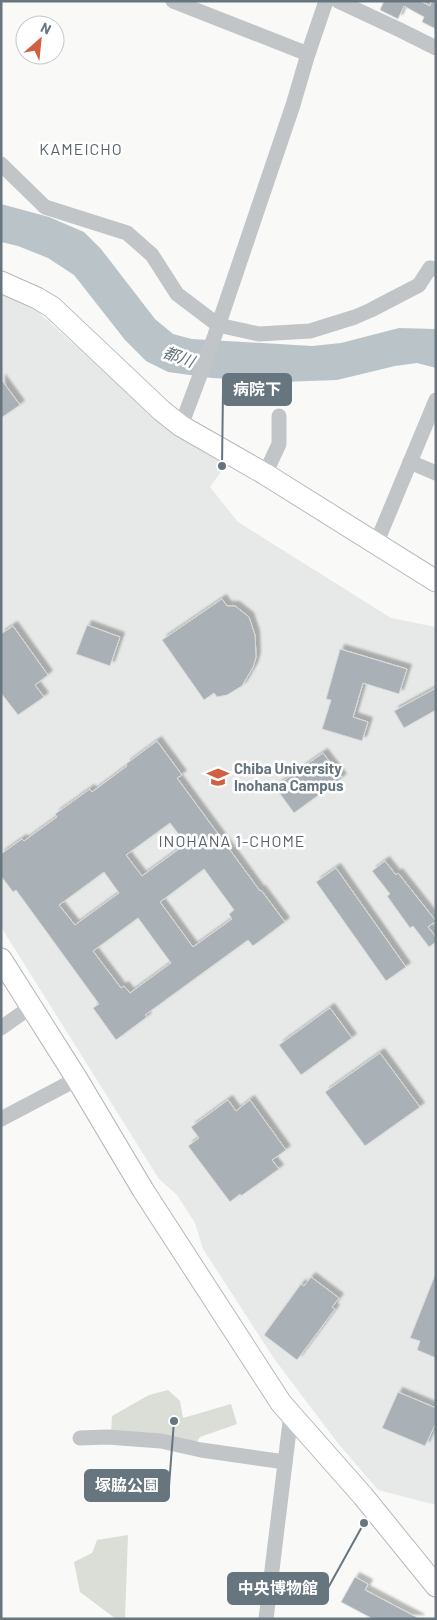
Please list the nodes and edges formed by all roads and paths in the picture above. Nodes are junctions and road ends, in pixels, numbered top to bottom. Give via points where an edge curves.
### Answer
1 (173, 1) edge
2 (326, 1) edge
3 (338, 1) edge
4 (436, 48) edge
5 (308, 54) junction
6 (1, 164) edge
7 (436, 269) edge
8 (1, 282) edge
9 (216, 330) junction
10 (436, 400) edge
11 (279, 416) dead end
12 (181, 426) junction
13 (410, 462) junction
14 (436, 473) edge
15 (265, 474) junction
16 (376, 544) junction
17 (436, 581) edge
18 (1, 959) edge
19 (32, 1006) junction
20 (1, 1028) edge
21 (77, 1079) junction
22 (1, 1119) edge
23 (291, 1414) junction
24 (80, 1438) dead end
25 (285, 1462) junction
26 (436, 1586) edge
27 (266, 1619) edge

1 - 5 street
2 - 5 street
3 - 4 street
5 - 9 street
6 - 9 street via 45,207 127,233 152,255 177,294
7 - 9 street via 430,268 418,285 355,318 310,331 260,334
8 - 12 street via 52,307 162,412
9 - 12 street
10 - 13 street
11 - 15 street via 279,444
12 - 15 street
13 - 14 street
13 - 16 street
15 - 16 street
16 - 17 street
18 - 19 street
19 - 20 street
19 - 21 street
21 - 22 street
21 - 23 street via 148,1198
23 - 25 street
23 - 26 street
24 - 25 street via 161,1441
25 - 27 street

